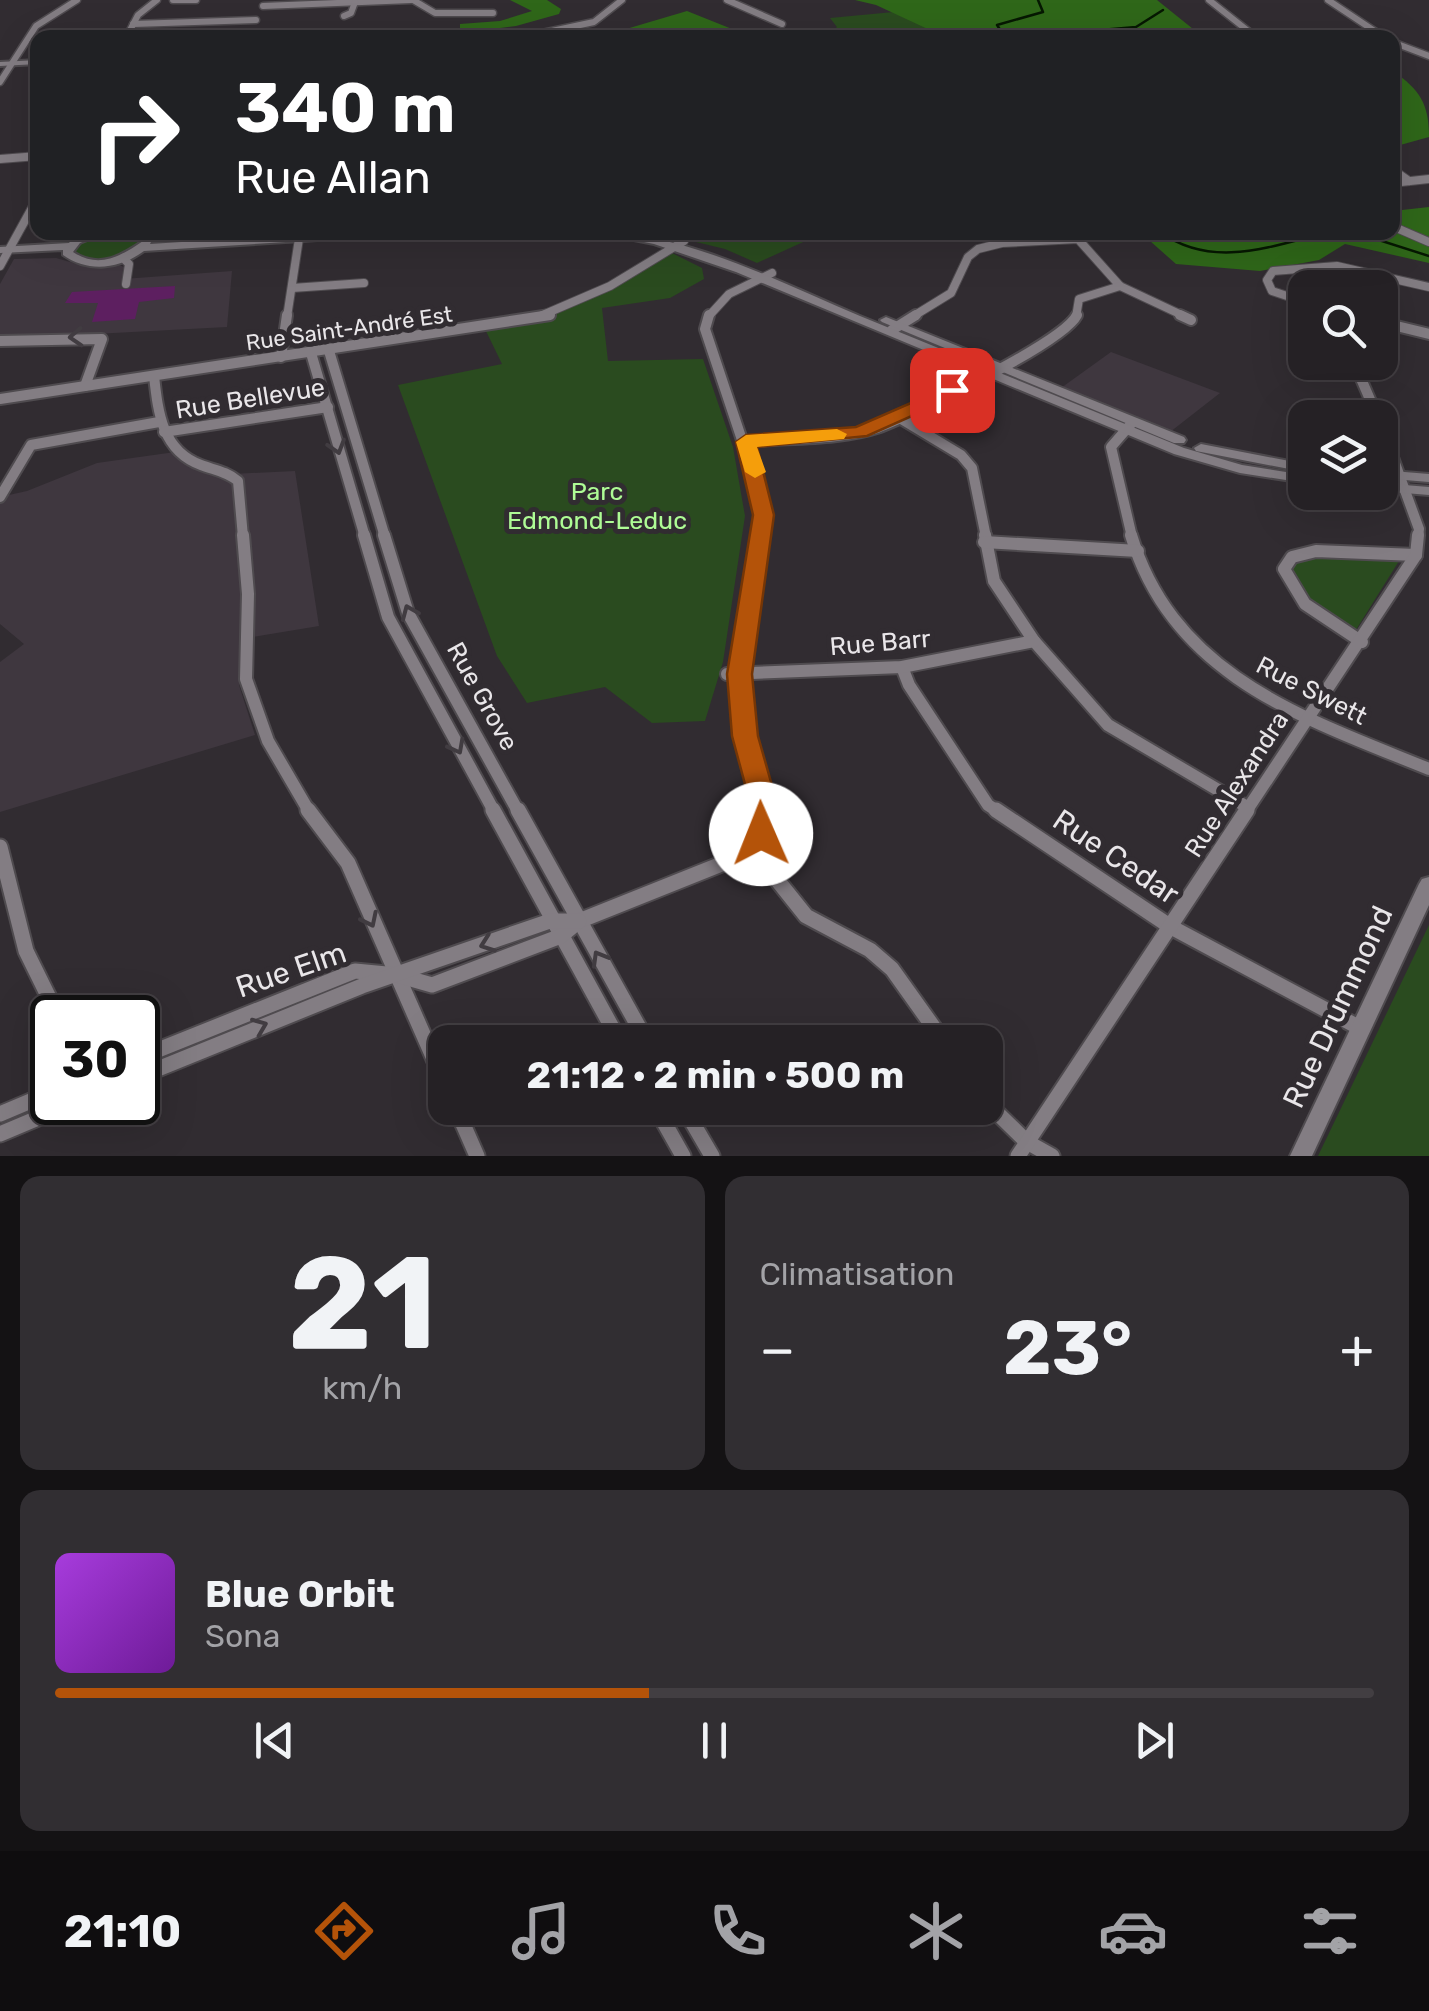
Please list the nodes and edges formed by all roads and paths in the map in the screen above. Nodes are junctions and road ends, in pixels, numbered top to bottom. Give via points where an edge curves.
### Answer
1 (77, 0) edge
2 (157, 0) edge
3 (173, 0) edge
4 (196, 0) edge
5 (412, 0) edge
6 (610, 0) edge
7 (621, 0) edge
8 (727, 0) edge
9 (1209, 0) edge
10 (1328, 0) edge
11 (375, 1) edge
12 (355, 2) edge
13 (264, 3) edge
14 (493, 13) dead end
15 (344, 16) dead end
16 (256, 20) junction
17 (134, 24) junction
18 (782, 24) dead end
19 (36, 30) edge
20 (131, 30) edge
21 (254, 30) edge
22 (556, 30) edge
23 (1248, 30) edge
24 (1374, 30) edge
25 (30, 39) edge
26 (1400, 45) edge
27 (1429, 56) edge
28 (30, 63) edge
29 (0, 64) edge
30 (13, 64) junction
31 (0, 82) edge
32 (30, 157) edge
33 (0, 159) edge
34 (1400, 175) edge
35 (1429, 179) edge
36 (1409, 181) junction
37 (1400, 182) edge
38 (30, 210) edge
39 (1400, 229) edge
40 (86, 240) edge
41 (141, 240) edge
42 (215, 240) edge
43 (299, 240) edge
44 (652, 240) edge
45 (669, 240) edge
46 (1059, 240) edge
47 (1079, 240) edge
48 (1429, 242) edge
49 (679, 244) junction
50 (145, 245) junction
51 (69, 249) junction
52 (3, 255) edge
53 (123, 258) junction
54 (1354, 270) edge
55 (767, 276) junction
56 (1398, 281) edge
57 (364, 283) dead end
58 (126, 284) dead end
59 (1120, 286) junction
60 (292, 288) junction
61 (1429, 288) edge
62 (1288, 296) edge
63 (1191, 320) dead end
64 (1398, 326) edge
65 (894, 329) junction
66 (1429, 334) edge
67 (0, 342) edge
68 (328, 351) junction
69 (311, 353) junction
70 (281, 357) junction
71 (1001, 368) junction
72 (987, 374) junction
73 (154, 376) junction
74 (85, 386) junction
75 (0, 399) edge
76 (343, 404) junction
77 (324, 407) junction
78 (898, 416) junction
79 (1129, 426) junction
80 (162, 427) junction
81 (746, 442) junction
82 (1398, 464) edge
83 (1288, 465) edge
84 (1288, 477) edge
85 (1429, 478) edge
86 (1398, 480) edge
87 (1406, 483) junction
88 (1398, 484) edge
89 (1429, 491) edge
90 (0, 497) edge
91 (984, 542) junction
92 (1138, 551) junction
93 (1416, 555) junction
94 (1034, 641) junction
95 (1362, 642) junction
96 (902, 668) junction
97 (734, 674) junction
98 (1305, 717) junction
99 (1429, 769) edge
100 (1247, 807) junction
101 (0, 848) edge
102 (754, 851) junction
103 (1429, 884) edge
104 (550, 921) junction
105 (579, 921) junction
106 (1171, 927) junction
107 (561, 936) junction
108 (397, 975) junction
109 (48, 995) edge
110 (611, 1025) edge
111 (637, 1025) edge
112 (932, 1025) edge
113 (1360, 1028) junction
114 (208, 1038) junction
115 (428, 1045) edge
116 (160, 1052) edge
117 (160, 1065) edge
118 (30, 1101) edge
119 (0, 1114) edge
120 (30, 1121) edge
121 (1003, 1124) edge
122 (463, 1125) edge
123 (665, 1125) edge
124 (694, 1125) edge
125 (0, 1134) edge
126 (1023, 1149) edge
127 (477, 1156) edge
128 (682, 1156) edge
129 (712, 1156) edge
130 (1052, 1156) edge
131 (1300, 1156) edge

1 - 19 street
2 - 17 street
3 - 4 street
5 - 11 street
5 - 14 street via 434,14
6 - 7 street
7 - 22 street via 594,22
8 - 18 street
9 - 23 street
10 - 24 street
11 - 12 street
12 - 13 street
12 - 15 street
13 - 16 street
16 - 17 street
16 - 21 street
17 - 20 street
25 - 30 street
26 - 27 street
28 - 30 street
29 - 30 street
30 - 31 street
32 - 33 street
34 - 36 street
35 - 36 street
36 - 37 street
38 - 52 street
39 - 48 street
40 - 51 street
41 - 50 street
42 - 50 street
43 - 60 street
44 - 49 street
45 - 49 street
46 - 65 street via 1002,243 968,257 950,293
47 - 59 street
49 - 55 street
49 - 68 street, Rue Saint-André Est via 548,316
50 - 53 street
51 - 52 street
51 - 53 street via 89,262
53 - 58 street via 129,264
54 - 62 street via 1273,271 1267,280 1272,291
55 - 65 street
55 - 81 street via 727,295 707,314 705,329
56 - 61 street
57 - 60 street
59 - 63 street
59 - 71 street via 1086,293 1067,328
60 - 70 street
64 - 66 street
65 - 71 street
65 - 72 street
74 -> 67 street via 102,340
68 - 69 street, Rue Saint-André Est
68 - 76 street, Rue Grove
69 - 70 street, Rue Saint-André Est
69 - 77 street, Rue Grove
70 - 73 street, Rue Saint-André Est
71 - 72 street
71 - 79 street
72 - 78 street
72 - 79 street
73 - 74 street, Rue Saint-André Est
73 - 80 street
74 - 75 street, Rue Saint-André Est
76 - 77 street, Rue Bellevue
105 -> 76 street, Rue Grove via 408,613
77 - 80 street, Rue Bellevue
77 -> 104 street, Rue Grove via 388,617
78 - 81 street via 860,432
78 - 91 street via 972,468
79 - 83 street
79 - 84 street via 1240,470
79 - 92 street, Rue Swett via 1111,447
80 - 90 street, Rue Bellevue via 31,445
80 -> 108 street via 174,452 238,482 248,594 246,680 268,741 348,863
81 - 97 street via 764,515
82 - 87 street
85 - 87 street
86 - 87 street
87 - 88 street
87 - 89 street
87 - 93 street via 1419,529
91 - 92 street
91 - 94 street via 994,581
92 - 98 street, Rue Swett via 1163,608 1194,642 1241,681
93 - 95 street, Rue Alexandra
93 - 95 street via 1292,556 1284,569 1292,592
94 - 96 street, Rue Barr
94 - 100 street via 1108,726
95 - 98 street, Rue Alexandra
96 - 97 street, Rue Barr
96 - 106 street, Rue Cedar via 988,805
97 - 102 street via 766,814
98 - 99 street, Rue Swett
98 - 100 street, Rue Alexandra
100 - 106 street, Rue Alexandra
101 - 109 street via 26,950
102 - 105 street, Rue Elm
102 - 112 street via 806,916 892,969
103 - 113 street, Rue Drummond
104 - 105 street, Rue Elm
104 - 107 street, Rue Grove
104 -> 108 street, Rue Elm
105 - 107 street, Rue Elm
111 -> 105 street, Rue Grove
106 - 113 street, Rue Cedar
106 - 126 street, Rue Alexandra
107 - 108 street, Rue Elm via 432,985
107 - 110 street, Rue Grove
108 - 114 street, Rue Elm
108 - 115 street
113 - 131 street, Rue Drummond
114 - 116 street, Rue Elm
114 - 117 street, Rue Elm
118 - 119 street
120 - 125 street
121 - 126 street
122 - 127 street
123 - 128 street
124 - 129 street
126 - 130 street

